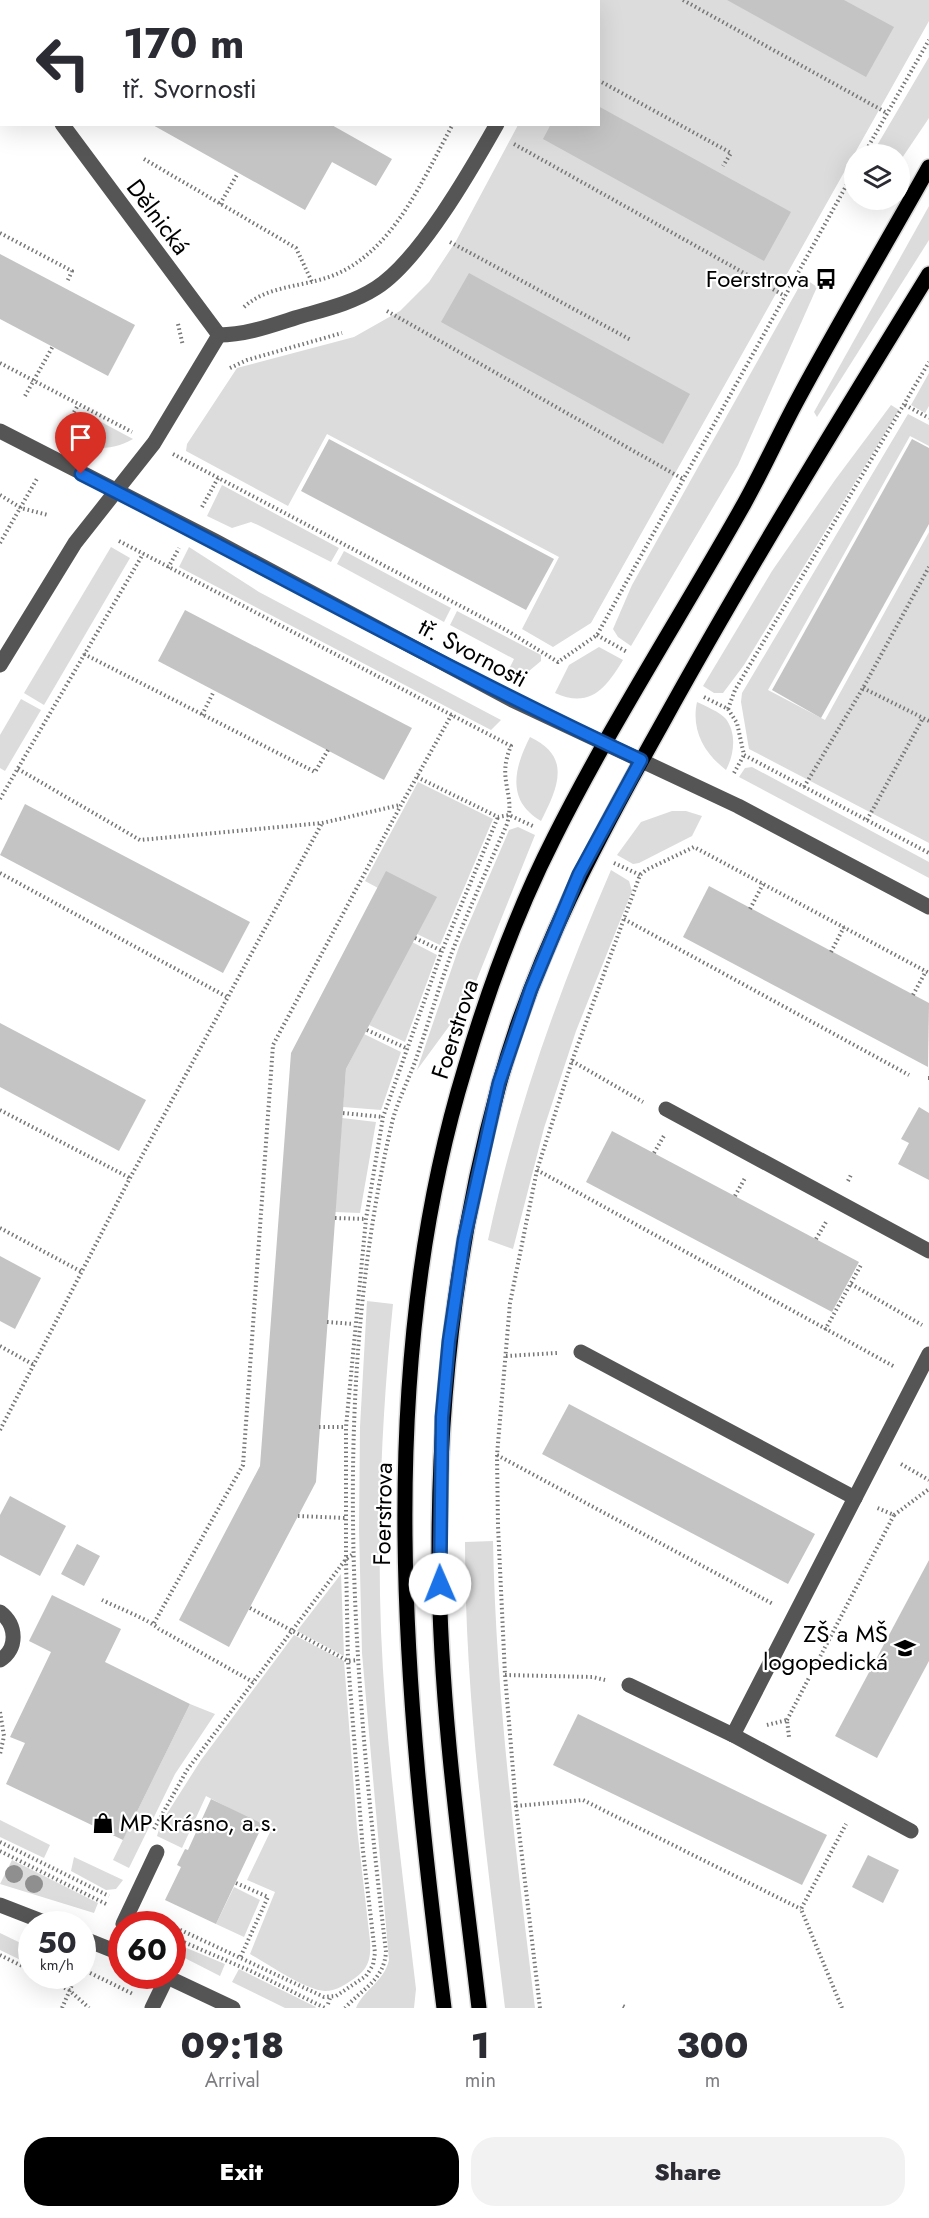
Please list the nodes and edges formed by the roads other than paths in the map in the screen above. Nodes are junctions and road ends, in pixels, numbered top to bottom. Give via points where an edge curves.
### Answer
1 (63, 126) edge
2 (495, 128) edge
3 (929, 167) edge
4 (929, 274) edge
5 (219, 335) junction
6 (0, 431) edge
7 (114, 491) junction
8 (0, 665) edge
9 (606, 744) junction
10 (641, 760) junction
11 (929, 908) edge
12 (666, 1109) dead end
13 (929, 1251) edge
14 (582, 1352) road end
15 (929, 1354) edge
16 (855, 1498) junction
17 (0, 1612) edge
18 (0, 1660) edge
19 (629, 1685) road end
20 (733, 1735) junction
21 (911, 1831) dead end
22 (157, 1852) road end
23 (0, 1905) edge
24 (130, 1911) edge
25 (18, 1912) edge
26 (186, 1986) edge
27 (160, 1989) edge
28 (153, 2006) edge
29 (233, 2008) edge
30 (444, 2008) edge
31 (480, 2008) edge

1 - 5 street, Dělnická
2 - 5 street via 411,256 387,280 359,298 341,304 249,332
3 - 9 main road, Foerstrova via 799,398 746,501
4 - 10 main road via 783,513
5 - 7 street via 154,443
6 - 7 street, tř. Svornosti
7 - 8 street via 75,543
7 - 9 street, tř. Svornosti via 512,700
9 - 10 street, tř. Svornosti
9 - 30 main road, Foerstrova via 542,864 486,1002 447,1137 421,1278 409,1393 404,1559 416,1765
10 - 11 street, tř. Svornosti via 738,806
10 - 31 main road via 579,874 531,989 499,1083 464,1240 449,1341 442,1417 440,1606 452,1765
12 - 13 street
14 - 16 street
15 - 16 street
16 - 20 street
17 - 18 street via 9,1622 14,1642 9,1654
19 - 20 street
20 - 21 street
22 - 24 street
23 - 25 street
26 - 29 street
27 - 28 street

